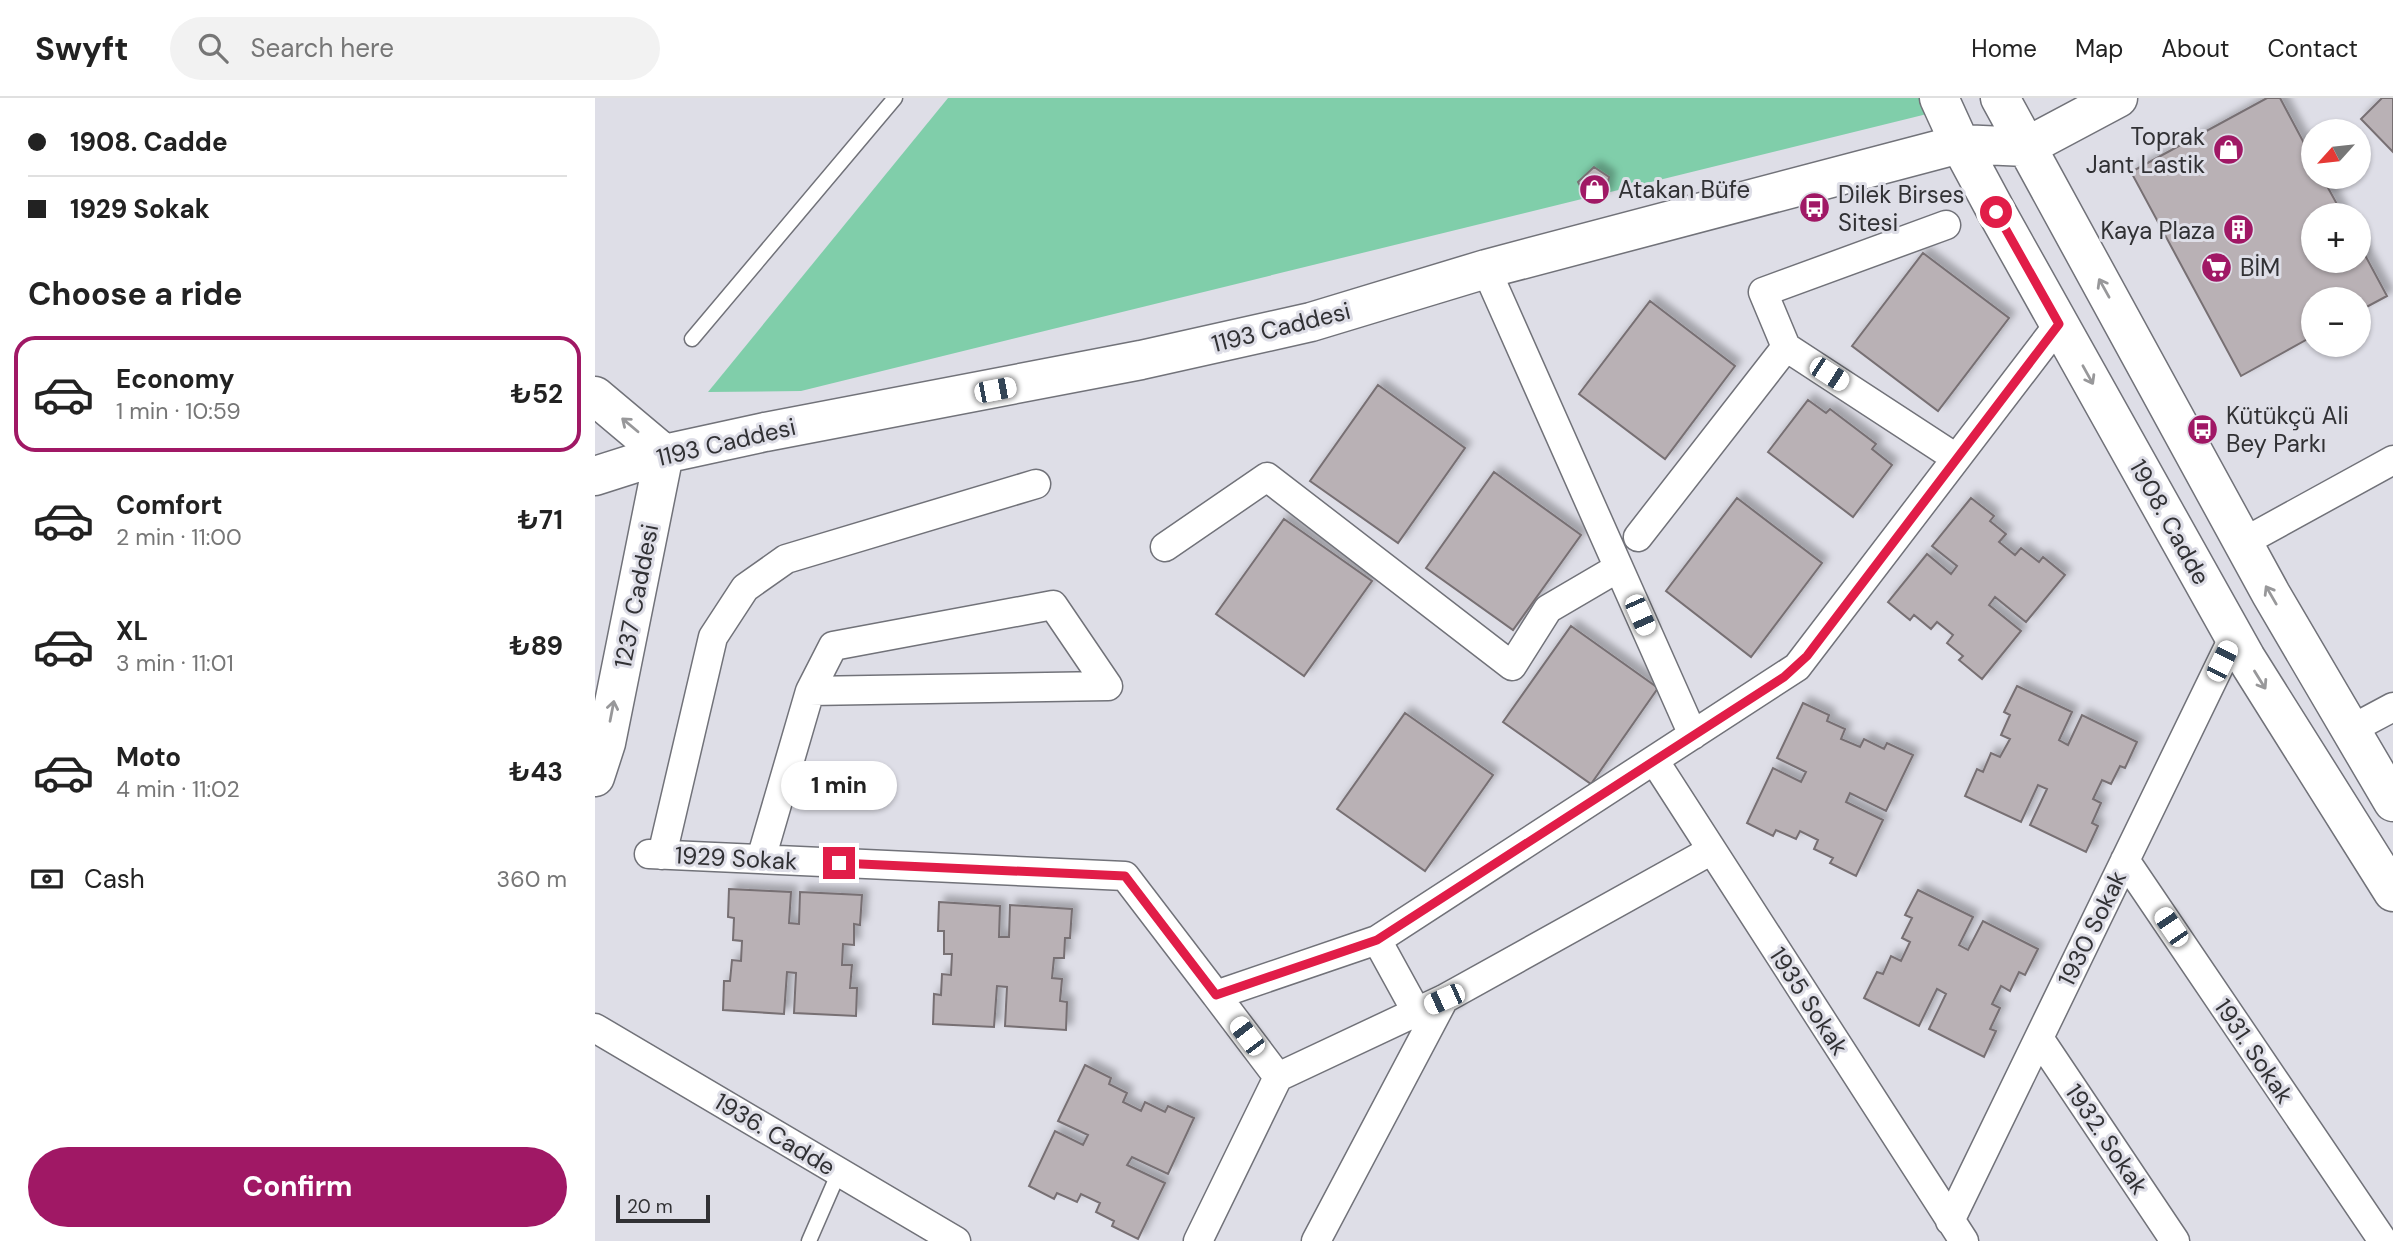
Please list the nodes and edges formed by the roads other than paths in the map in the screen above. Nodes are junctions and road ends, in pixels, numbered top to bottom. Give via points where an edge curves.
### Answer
1 (895, 98) edge
2 (1939, 98) edge
3 (2118, 98) edge
4 (2004, 100) edge
5 (1959, 144) junction
6 (2026, 147) junction
7 (1946, 225) dead end
8 (1486, 269) junction
9 (2059, 324) junction
10 (692, 339) dead end
11 (1786, 347) junction
12 (595, 396) edge
13 (664, 454) junction
14 (1956, 458) junction
15 (2393, 460) edge
16 (595, 476) edge
17 (1036, 485) dead end
18 (1638, 537) dead end
19 (2242, 543) junction
20 (1165, 547) dead end
21 (1618, 568) junction
22 (2234, 636) junction
23 (810, 691) junction
24 (2393, 707) edge
25 (2350, 730) junction
26 (1693, 735) junction
27 (1654, 760) junction
28 (595, 777) edge
29 (2393, 802) edge
30 (1712, 850) junction
31 (761, 859) junction
32 (2125, 860) junction
33 (2393, 892) edge
34 (1377, 940) junction
35 (1216, 995) junction
36 (1444, 999) junction
37 (1416, 1012) junction
38 (595, 1028) edge
39 (2039, 1038) junction
40 (1278, 1077) junction
41 (839, 1172) junction
42 (1957, 1231) edge
43 (809, 1241) edge
44 (956, 1241) edge
45 (1198, 1241) edge
46 (1316, 1241) edge
47 (2175, 1241) edge
48 (2383, 1241) edge

1 - 10 lane
2 - 5 main road, 1908. Cadde
3 - 6 main road
4 - 5 main road
4 - 6 main road
5 - 6 main road
5 - 8 main road, 1193 Caddesi
5 - 9 main road, 1908. Cadde
19 -> 6 main road
7 - 11 street via 1763,292
8 - 13 main road, 1193 Caddesi via 1311,323
8 - 21 street
9 - 14 street
9 -> 22 main road, 1908. Cadde
11 - 14 street
11 - 18 street
13 -> 12 main road
13 - 16 main road, 1193 Caddesi
28 -> 13 main road, 1237 Caddesi via 606,743
14 - 26 street via 1797,667
15 - 19 street
17 - 31 street, 1929 Sokak via 786,559 745,588 713,637 656,854
25 -> 19 main road
20 - 21 street via 1267,477 1511,666 1548,609
21 - 26 street
22 - 32 street, 1930 Sokak
22 -> 33 main road, 1908. Cadde
23 - 23 street via 1094,686 1108,686 1053,605 833,646
23 - 31 street
24 - 25 street
25 - 29 main road
26 - 27 street
27 - 30 street, 1935 Sokak
27 - 34 street
30 - 36 street
30 - 42 street, 1935 Sokak
31 - 35 street, 1929 Sokak via 1125,876
32 - 39 street, 1930 Sokak
32 - 48 street, 1931. Sokak
34 - 35 street
34 - 37 street
35 - 40 street, 1929 Sokak
36 - 37 street
36 - 46 street
37 - 40 street
38 - 41 street, 1936. Cadde
39 - 42 street, 1930 Sokak
39 - 47 street, 1932. Sokak
40 - 45 street
41 - 43 lane
41 - 44 street, 1936. Cadde

